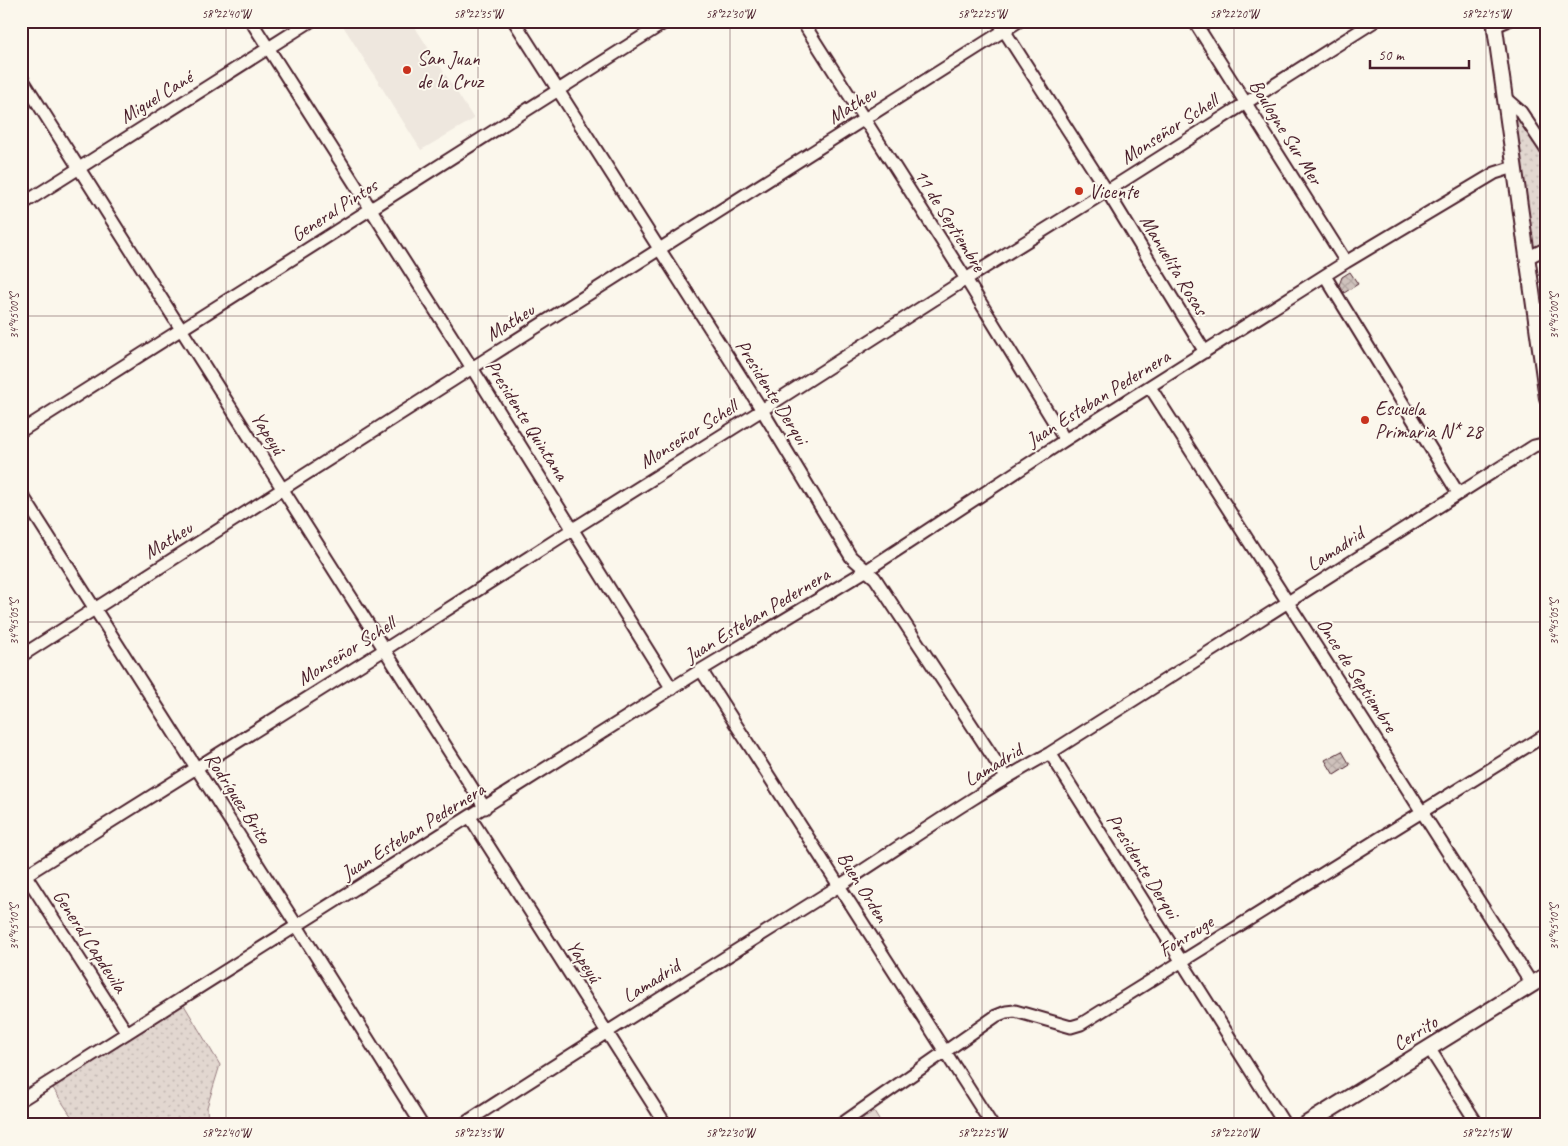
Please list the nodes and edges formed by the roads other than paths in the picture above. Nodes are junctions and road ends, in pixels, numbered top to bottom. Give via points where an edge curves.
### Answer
1 (251, 21) edge
2 (312, 21) edge
3 (514, 21) edge
4 (667, 21) edge
5 (802, 21) edge
6 (1019, 21) edge
7 (1194, 21) edge
8 (1374, 21) edge
9 (1499, 23) edge
10 (1001, 26) edge
11 (268, 49) junction
12 (21, 77) edge
13 (558, 90) junction
14 (1505, 98) junction
15 (1246, 102) junction
16 (864, 120) junction
17 (1547, 151) edge
18 (1514, 167) junction
19 (79, 168) junction
20 (1107, 191) junction
21 (21, 205) edge
22 (370, 210) junction
23 (1547, 248) edge
24 (660, 250) junction
25 (1526, 258) junction
26 (1346, 262) junction
27 (1324, 276) junction
28 (966, 279) junction
29 (182, 330) junction
30 (1205, 352) junction
31 (472, 368) junction
32 (1150, 387) junction
33 (1547, 398) edge
34 (762, 410) junction
35 (21, 431) edge
36 (1065, 440) junction
37 (1547, 443) edge
38 (282, 490) junction
39 (21, 493) edge
40 (1458, 493) junction
41 (573, 529) junction
42 (868, 570) junction
43 (1288, 602) junction
44 (94, 609) junction
45 (384, 650) junction
46 (21, 656) edge
47 (701, 670) junction
48 (672, 689) junction
49 (1547, 734) edge
50 (1050, 753) junction
51 (196, 768) junction
52 (1006, 777) junction
53 (485, 808) junction
54 (1422, 811) junction
55 (470, 817) junction
56 (23, 874) edge
57 (840, 885) junction
58 (298, 926) junction
59 (1181, 961) junction
60 (1547, 975) edge
61 (1532, 984) junction
62 (607, 1031) junction
63 (127, 1033) junction
64 (1429, 1048) junction
65 (944, 1052) junction
66 (21, 1100) edge
67 (422, 1125) edge
68 (462, 1125) edge
69 (666, 1125) edge
70 (840, 1125) edge
71 (992, 1125) edge
72 (1284, 1125) edge
73 (1305, 1125) edge
74 (1478, 1125) edge

1 - 11 street, Presidente Quintana
2 - 11 street, Miguel Cané
3 - 13 street, Presidente Derqui
4 - 13 street, General Pintos
5 - 16 street, 11 de Septiembre
6 - 10 street, Matheu
7 - 15 street, Boulogne Sur Mer
8 - 15 street, Monseñor Schell
9 - 14 street
10 - 16 street, Matheu
10 - 20 street, Manuelita Rosas
11 - 19 street, Miguel Cané
11 - 22 street, Presidente Quintana
12 - 19 street, Yapeyú
13 - 22 street, General Pintos
13 - 24 street, Presidente Derqui
14 - 17 street via 1521,112
14 - 18 street
15 - 20 street, Monseñor Schell
15 - 26 street, Boulogne Sur Mer
16 - 24 street, Matheu
16 - 28 street, 11 de Septiembre
18 - 25 street
18 - 26 street, Juan Esteban Pedernera via 1495,173
19 - 21 street, Miguel Cané
19 - 29 street, Yapeyú
20 - 28 street, Monseñor Schell
20 - 30 street, Manuelita Rosas
22 - 29 street, General Pintos
22 - 31 street, Presidente Quintana
23 - 25 street
24 - 31 street, Matheu
24 - 34 street, Presidente Derqui
25 - 33 street
26 - 27 street, Juan Esteban Pedernera
27 - 30 street, Juan Esteban Pedernera
27 - 40 street
28 - 34 street, Monseñor Schell
28 - 36 street, 11 de Septiembre
29 - 35 street, General Pintos
29 - 38 street, Yapeyú
30 - 32 street, Juan Esteban Pedernera
31 - 38 street, Matheu
31 - 41 street, Presidente Quintana
32 - 36 street, Juan Esteban Pedernera
32 - 43 street, Once de Septiembre
34 - 41 street, Monseñor Schell
34 - 42 street, Presidente Derqui via 851,557
36 - 42 street, Juan Esteban Pedernera
37 - 40 street, Lamadrid via 1534,446
38 - 44 street, Matheu
38 - 45 street, Yapeyú
39 - 44 street, Rodríguez Brito
40 - 43 street, Lamadrid
41 - 45 street, Monseñor Schell
41 - 48 street, Presidente Quintana
42 - 47 street, Juan Esteban Pedernera
42 - 52 street, Presidente Derqui
43 - 50 street, Lamadrid
43 - 54 street, Once de Septiembre
44 - 46 street, Matheu
44 - 51 street, Rodríguez Brito
45 - 51 street, Monseñor Schell
45 - 53 street, Yapeyú
47 - 48 street, Juan Esteban Pedernera
47 - 57 street, Buen Orden
48 - 53 street, Juan Esteban Pedernera
49 - 54 street, Fonrouge
50 - 52 street, Lamadrid
50 - 59 street, Presidente Derqui
51 - 56 street, Monseñor Schell
51 - 58 street, Rodríguez Brito
52 - 57 street, Lamadrid
53 - 55 street, Juan Esteban Pedernera
54 - 59 street, Fonrouge
54 - 61 street, Once de Septiembre
55 - 58 street, Juan Esteban Pedernera
55 - 62 street, Yapeyú
56 - 63 street, General Capdevila
57 - 62 street, Lamadrid
57 - 65 street, Buen Orden
58 - 63 street, Juan Esteban Pedernera
58 - 67 street, Rodríguez Brito
59 - 65 street, Fonrouge via 1081,1024 1071,1027 1015,1011 1006,1012
59 - 72 street, Presidente Derqui
60 - 61 main road, Cerrito
61 - 64 main road, Cerrito
62 - 68 street, Lamadrid
62 - 69 street, Yapeyú
63 - 66 street, Juan Esteban Pedernera
64 - 73 main road, Cerrito
64 - 74 street
65 - 70 street, Fonrouge
65 - 71 street, Buen Orden

